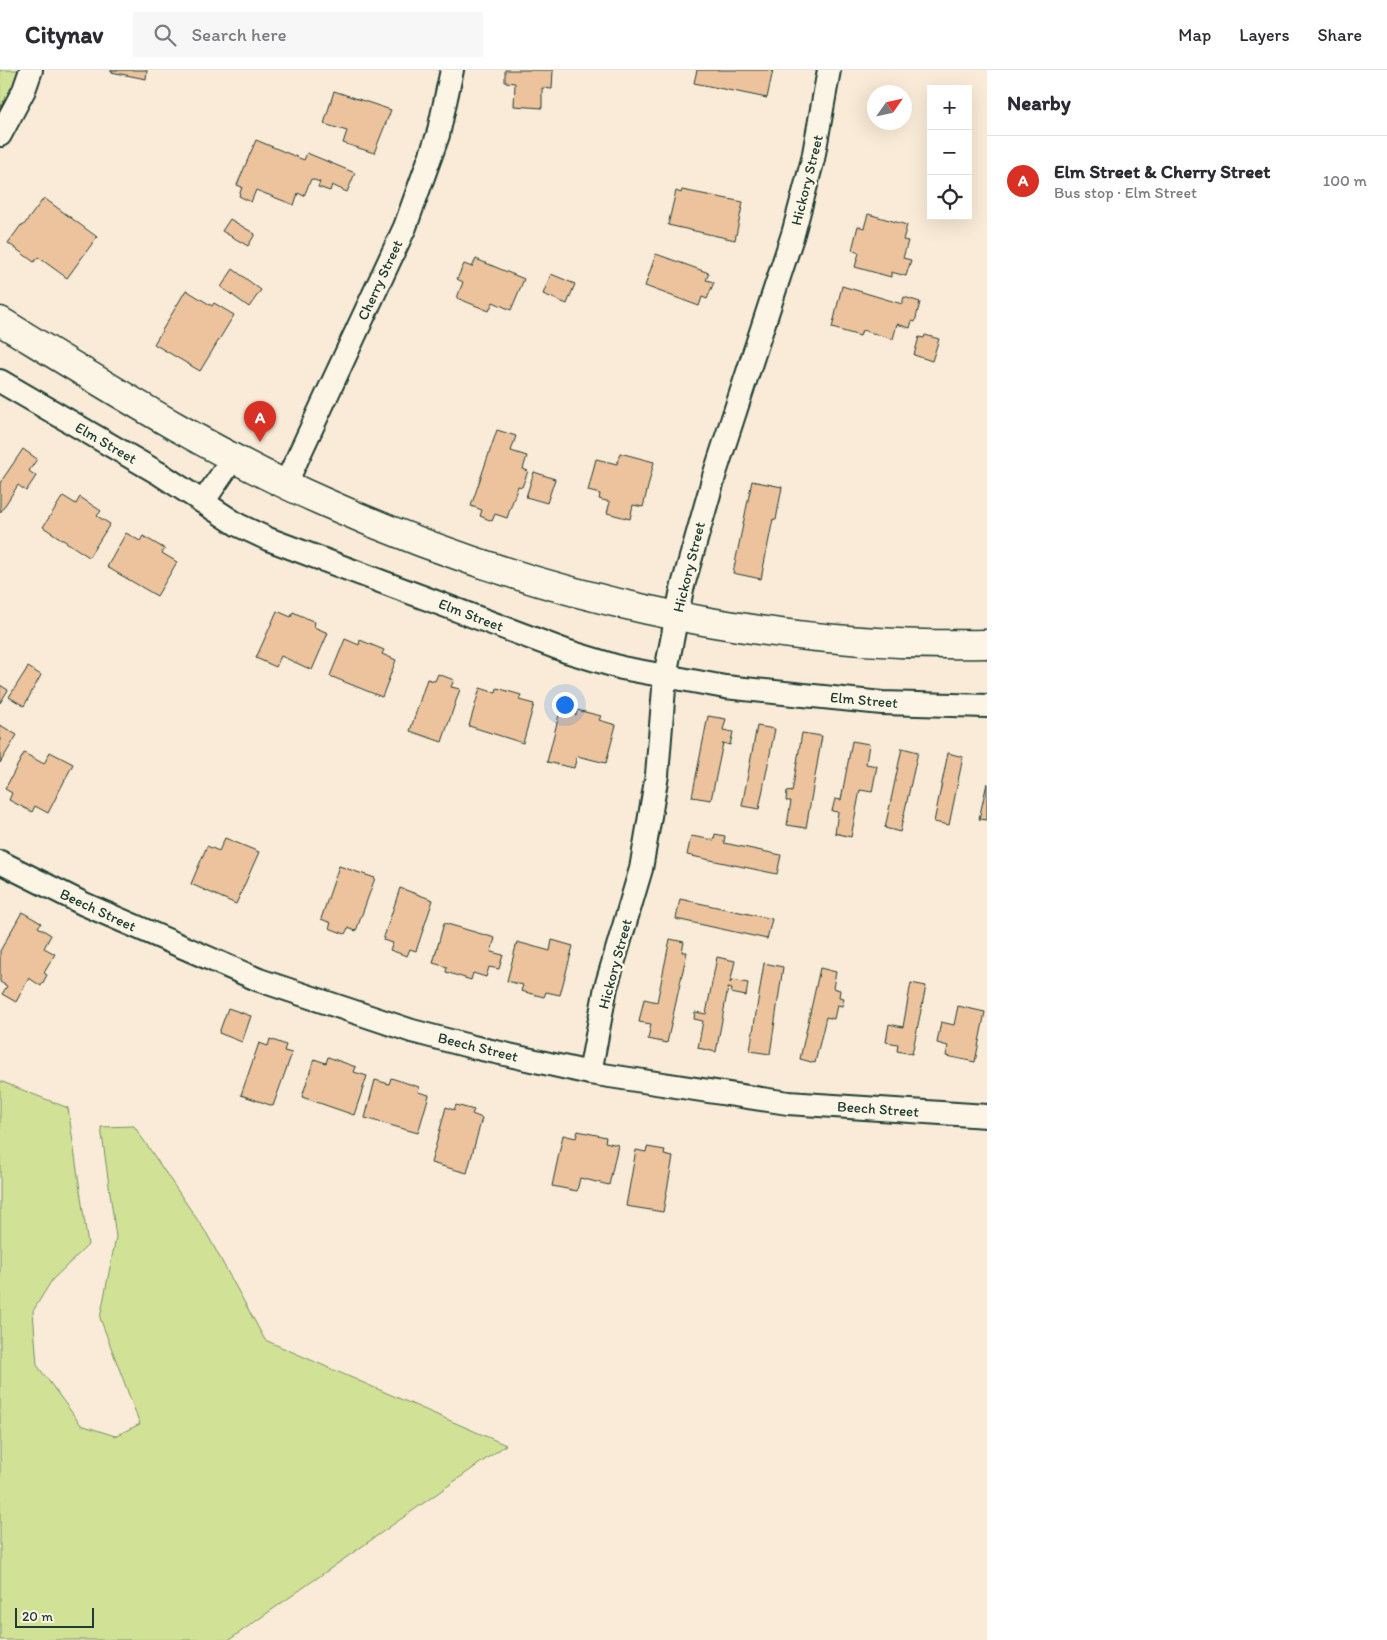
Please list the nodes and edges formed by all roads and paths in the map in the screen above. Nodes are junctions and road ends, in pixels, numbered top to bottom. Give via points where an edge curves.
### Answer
1 (31, 70) edge
2 (452, 70) edge
3 (830, 70) edge
4 (0, 135) edge
5 (0, 321) edge
6 (0, 381) edge
7 (234, 457) junction
8 (286, 483) junction
9 (202, 502) junction
10 (677, 616) junction
11 (987, 644) edge
12 (665, 676) junction
13 (987, 706) edge
14 (0, 862) edge
15 (590, 1073) junction
16 (987, 1116) edge

1 - 4 street
2 - 8 street, Cherry Street via 438,135 405,227
3 - 10 street, Hickory Street via 813,158 793,234 715,473
5 - 7 street via 153,415
6 - 9 street, Elm Street
7 - 8 street
7 - 9 street
8 - 10 street via 322,502 409,538 499,570 591,597
9 - 12 street, Elm Street via 268,539 566,651 622,668
10 - 11 street via 841,640
10 - 12 street, Hickory Street
12 - 13 street, Elm Street via 722,686 882,703
12 - 15 street, Hickory Street via 657,775 641,869 606,987
14 - 15 street, Beech Street via 84,904 259,980 412,1032
15 - 16 street, Beech Street via 788,1103

